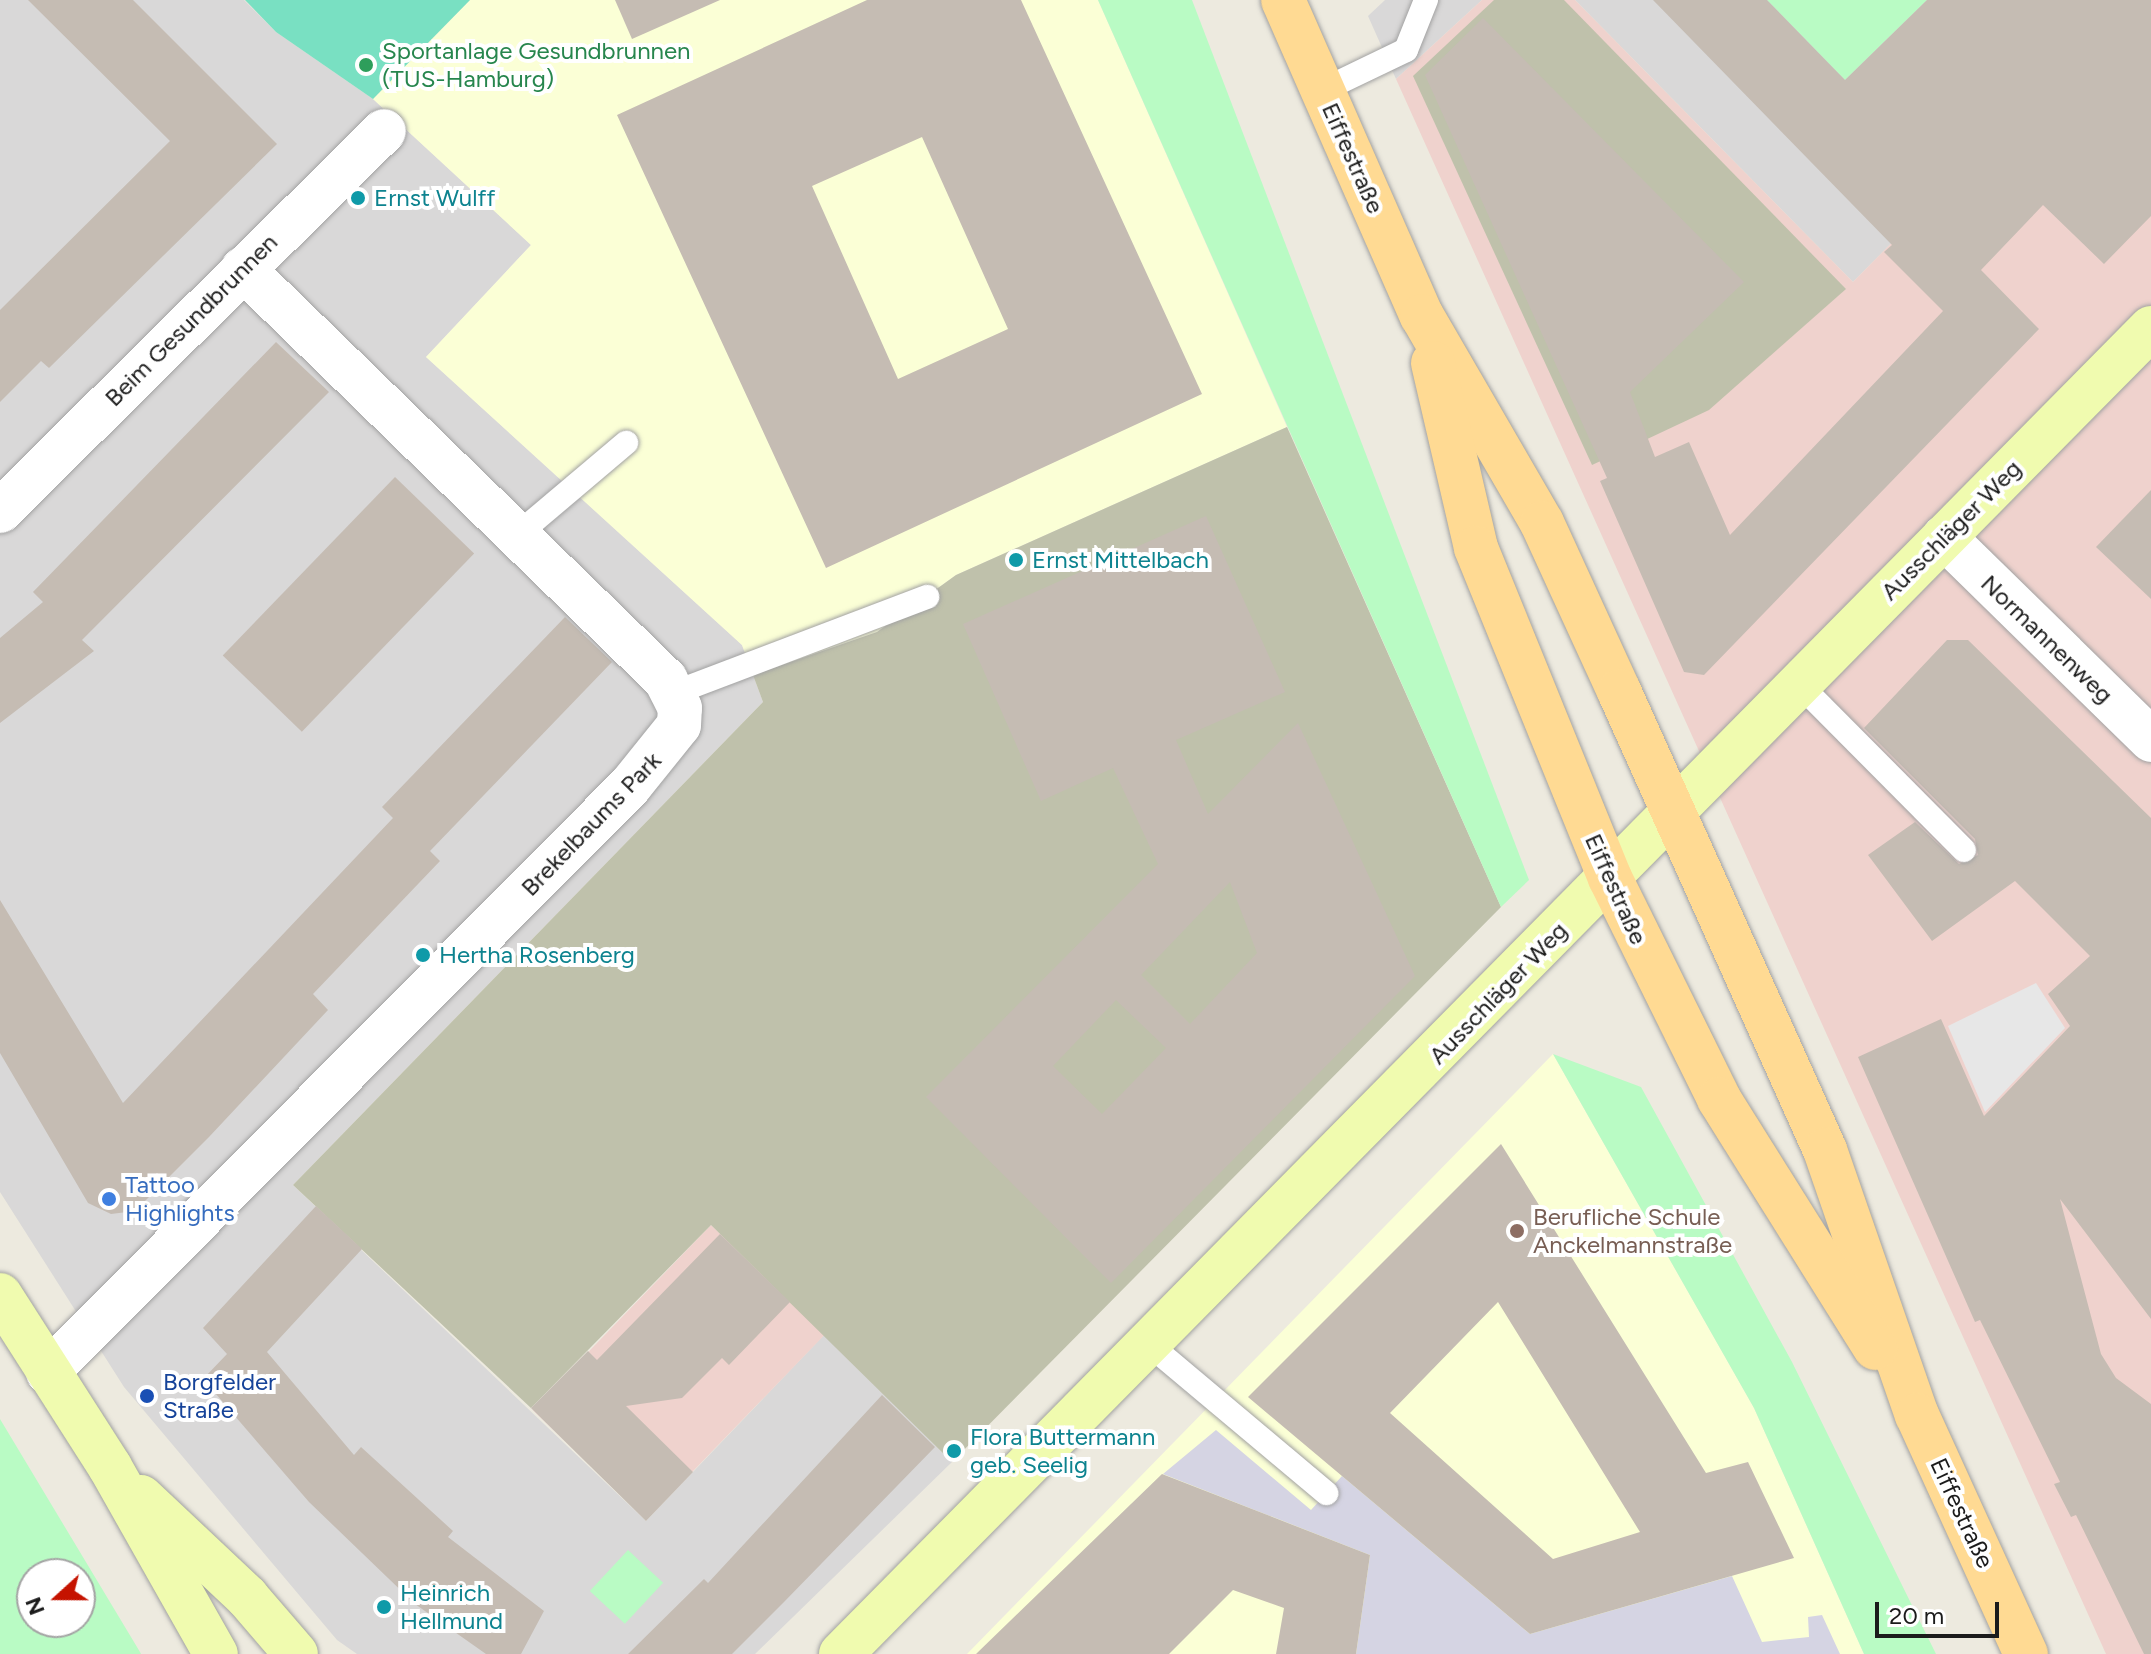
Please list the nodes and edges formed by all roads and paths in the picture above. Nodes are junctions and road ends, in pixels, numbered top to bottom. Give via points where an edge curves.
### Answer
1 (1283, 0) edge
2 (1426, 0) edge
3 (1323, 90) junction
4 (384, 131) dead end
5 (243, 269) junction
6 (1422, 316) junction
7 (2151, 328) edge
8 (626, 443) dead end
9 (0, 511) edge
10 (517, 535) junction
11 (1944, 537) junction
12 (927, 597) dead end
13 (1799, 684) junction
14 (674, 693) junction
15 (2151, 740) edge
16 (1673, 813) junction
17 (1964, 850) dead end
18 (1610, 878) junction
19 (0, 1295) edge
20 (1151, 1346) junction
21 (48, 1372) junction
22 (1917, 1415) junction
23 (110, 1467) junction
24 (1326, 1493) dead end
25 (216, 1654) edge
26 (296, 1654) edge
27 (841, 1654) edge
28 (2026, 1654) edge

1 - 3 main road, Eiffestraße
2 - 3 lane via 1406,50
3 - 6 main road, Eiffestraße
4 - 5 street, Beim Gesundbrunnen
5 - 9 street, Beim Gesundbrunnen
5 - 10 street
6 - 16 main road, Eiffestraße via 1542,523
6 - 18 main road, Eiffestraße via 1476,548
7 - 11 street, Ausschläger Weg
8 - 10 lane
10 - 14 street
11 - 13 street, Ausschläger Weg
11 - 15 street, Normannenweg
12 - 14 lane
13 - 16 street, Ausschläger Weg
13 - 17 lane
14 - 21 street, Brekelbaums Park via 680,708 674,739
16 - 18 street, Ausschläger Weg
16 - 22 main road, Eiffestraße via 1825,1150
18 - 20 street, Ausschläger Weg
18 - 22 main road, Eiffestraße via 1719,1099
19 - 21 street
20 - 24 lane
20 - 27 street, Ausschläger Weg
21 - 23 street
22 - 28 main road, Eiffestraße
23 - 25 street
23 - 26 street via 247,1597

